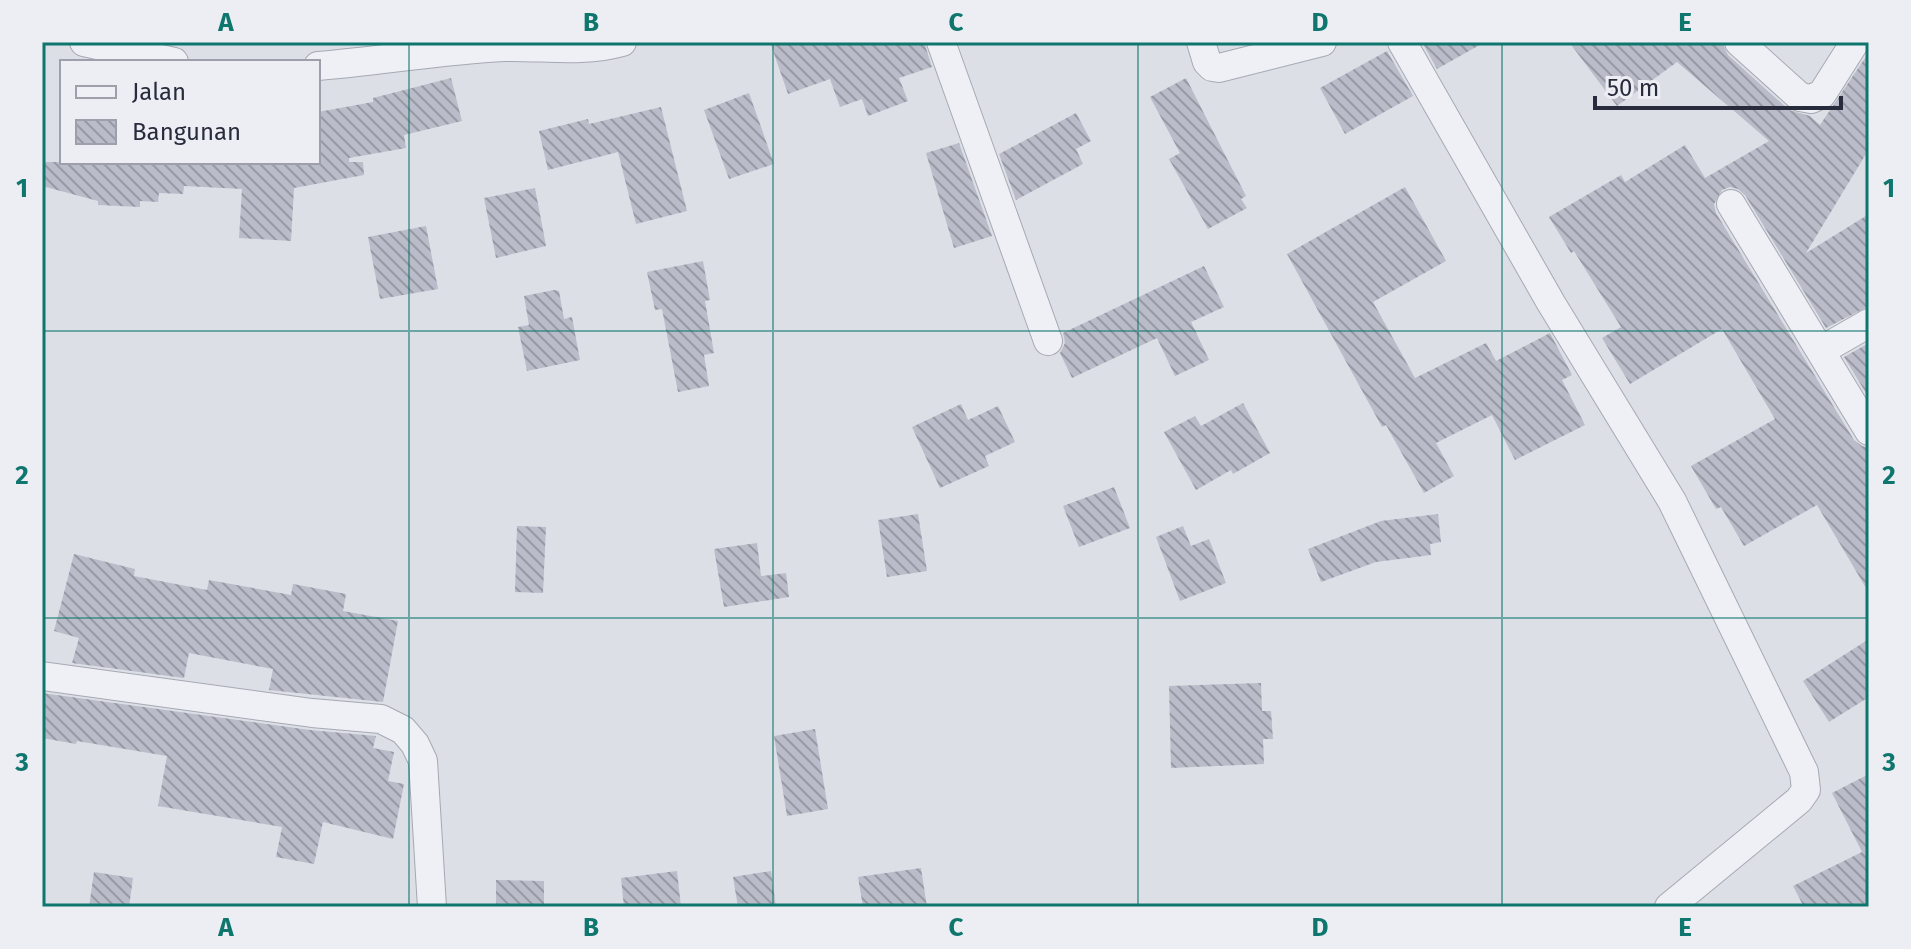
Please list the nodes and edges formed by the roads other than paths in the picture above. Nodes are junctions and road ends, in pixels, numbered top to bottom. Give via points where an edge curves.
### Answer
1 (84, 42) edge
2 (622, 42) edge
3 (941, 42) edge
4 (1201, 42) edge
5 (1322, 42) edge
6 (1402, 42) edge
7 (1739, 42) edge
8 (1855, 42) edge
9 (393, 51) edge
10 (165, 60) edge
11 (320, 66) edge
12 (1731, 204) dead end
13 (1869, 323) edge
14 (1048, 341) dead end
15 (1822, 350) junction
16 (1869, 431) edge
17 (42, 676) edge
18 (432, 907) edge
19 (1669, 907) edge

1 - 10 street
2 - 9 street via 556,50
3 - 14 street
4 - 5 street via 1207,62 1219,68
6 - 19 street via 1672,501 1804,772 1806,790 1799,800
7 - 8 street via 1806,99 1822,94
9 - 11 street
12 - 15 street
13 - 15 street
15 - 16 street
17 - 18 street via 381,719 403,730 423,761

